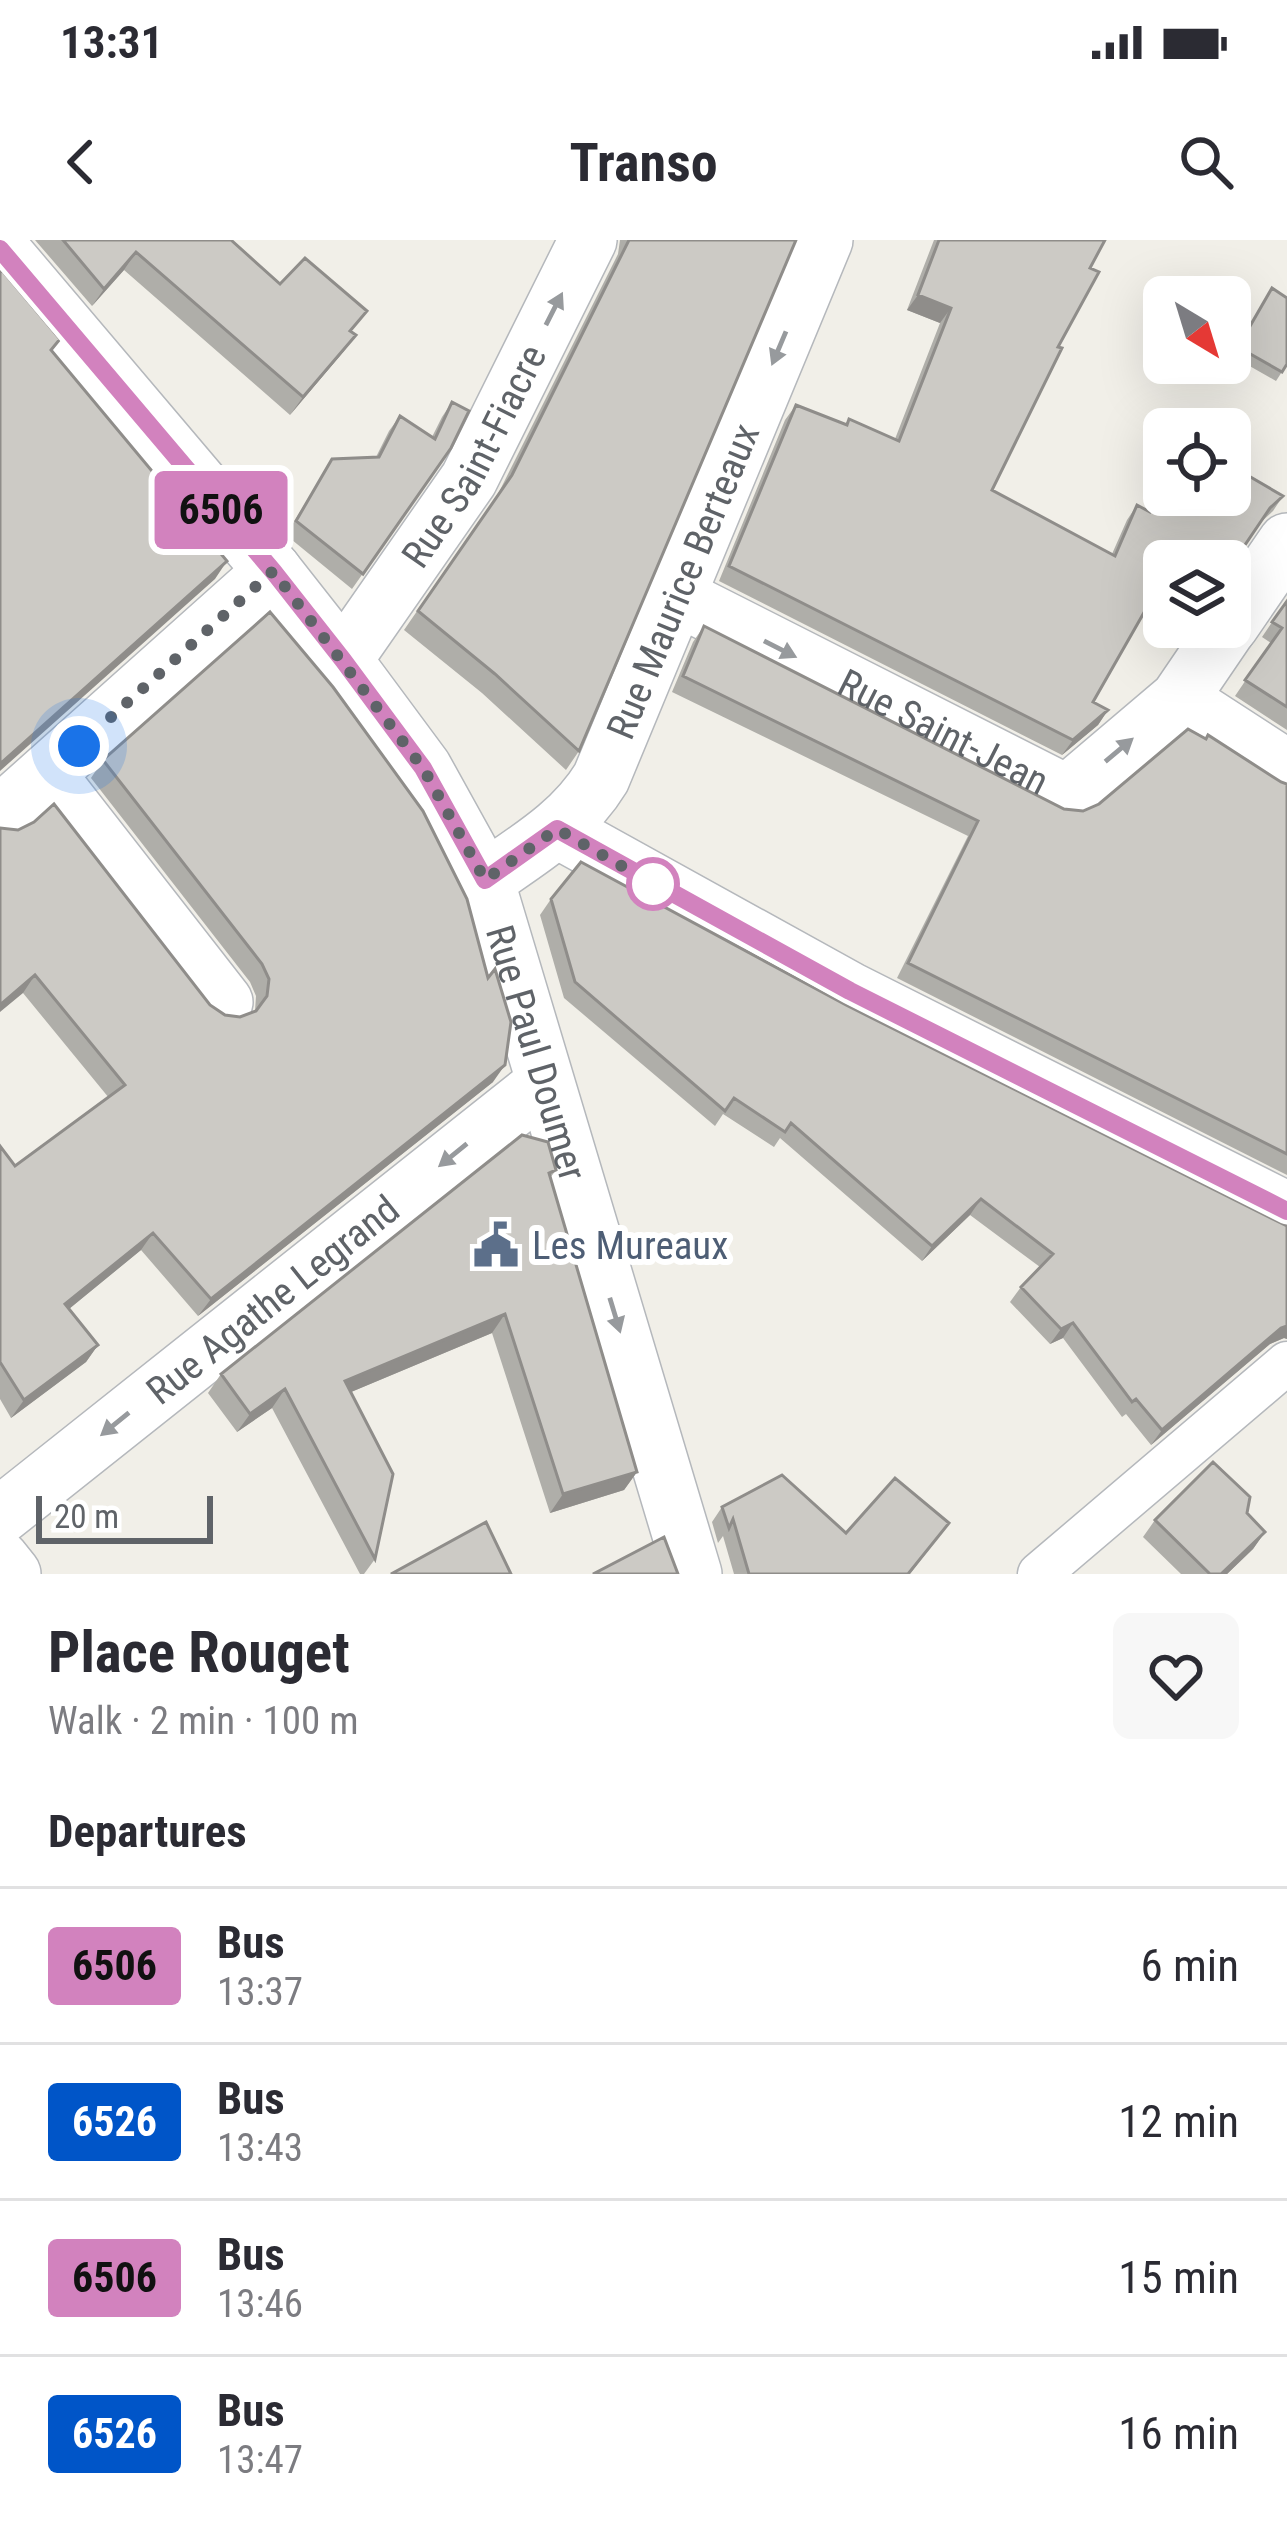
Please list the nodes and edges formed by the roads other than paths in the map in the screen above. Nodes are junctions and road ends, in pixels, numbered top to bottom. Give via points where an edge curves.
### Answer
1 (588, 240) edge
2 (824, 240) edge
3 (0, 249) edge
4 (1287, 542) edge
5 (273, 571) junction
6 (1251, 594) edge
7 (676, 596) junction
8 (1214, 648) edge
9 (343, 660) junction
10 (1179, 699) junction
11 (1287, 769) edge
12 (47, 775) junction
13 (0, 815) edge
14 (557, 829) junction
15 (485, 880) junction
16 (224, 1002) dead end
17 (545, 1083) junction
18 (1287, 1211) edge
19 (1287, 1363) edge
20 (0, 1516) edge
21 (0, 1559) edge
22 (12, 1574) edge
23 (692, 1574) edge
24 (1040, 1574) edge

9 -> 1 street, Rue Saint-Fiacre via 469,479
2 -> 7 street, Rue Maurice Berteaux
3 - 5 street, Rue Paul Doumer
4 - 6 street, Rue Saint-Jean
5 - 9 street, Rue Paul Doumer
5 - 12 street
7 -> 10 street, Rue Saint-Jean via 1067,794
7 - 14 street, Rue Maurice Berteaux via 601,778
8 - 10 street, Rue Saint-Jean
9 - 15 street, Rue Paul Doumer via 423,768
10 - 11 street
12 - 13 street
12 - 16 street
14 - 15 street, Rue Maurice Berteaux
14 - 18 street via 850,991
15 - 17 street, Rue Paul Doumer
17 -> 20 street, Rue Agathe Legrand
17 -> 23 street, Rue Paul Doumer
19 - 24 street
21 - 22 street

